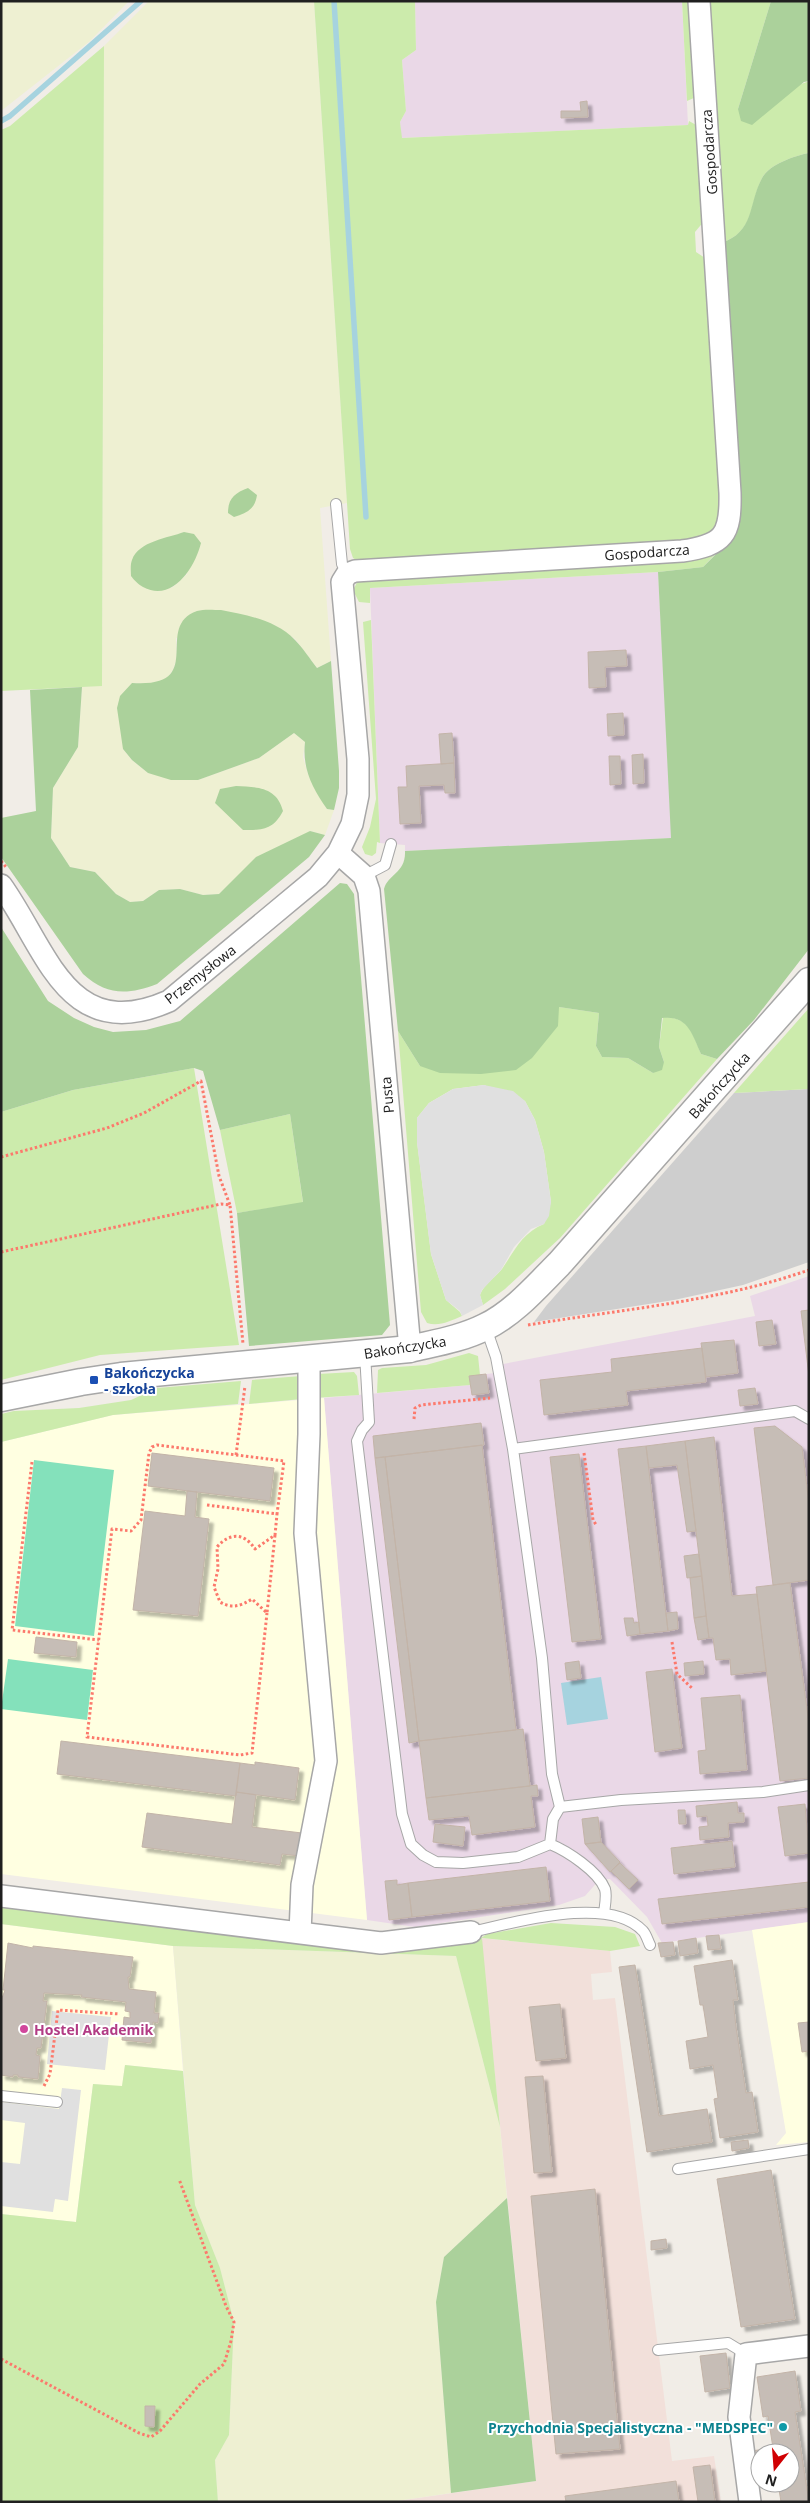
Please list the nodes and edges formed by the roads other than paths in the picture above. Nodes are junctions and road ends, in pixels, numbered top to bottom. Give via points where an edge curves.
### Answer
1 (700, 1) edge
2 (336, 504) dead end
3 (347, 574) junction
4 (391, 844) dead end
5 (338, 853) junction
6 (364, 876) junction
7 (4, 877) edge
8 (809, 980) edge
9 (486, 1327) junction
10 (410, 1349) junction
11 (365, 1354) junction
12 (309, 1359) junction
13 (1, 1398) edge
14 (809, 1419) edge
15 (513, 1448) junction
16 (809, 1785) edge
17 (560, 1807) junction
18 (550, 1844) junction
19 (1, 1896) edge
20 (604, 1912) junction
21 (471, 1932) joint
22 (300, 1933) junction
23 (650, 1945) dead end
24 (1, 2096) edge
25 (57, 2102) dead end
26 (809, 2149) edge
27 (678, 2169) dead end
28 (809, 2346) edge
29 (658, 2350) dead end
30 (746, 2354) junction
31 (750, 2502) edge

1 - 3 street, Gospodarcza via 730,493 727,530 704,548 682,551
2 - 3 lane via 342,564
3 - 5 street via 342,582 358,759 358,794 352,824
4 - 6 lane via 385,865
5 - 6 street
5 - 7 street, Przemysłowa via 318,876 169,1001 147,1011 125,1014 106,1011 82,1001 66,988
6 - 10 street, Pusta via 372,910
8 - 9 street, Bakończycka via 559,1264 525,1298
9 - 10 street, Bakończycka via 454,1339
9 - 15 lane via 496,1357
10 - 11 street, Bakończycka
11 - 12 street, Bakończycka
11 - 18 lane via 369,1422 357,1441 402,1814 411,1844 436,1862 463,1863 518,1858
12 - 13 street, Bakończycka via 88,1381
12 - 22 street via 305,1534 326,1762 302,1884
14 - 15 lane via 796,1411
15 - 17 lane via 542,1658 552,1774
16 - 17 lane via 763,1792
17 - 18 lane via 553,1819
18 - 20 lane via 574,1856 600,1882 605,1889
19 - 22 street
20 - 21 lane via 569,1912
20 - 23 lane via 643,1931
21 - 22 street via 381,1943
24 - 25 lane
26 - 27 lane
28 - 30 street
29 - 30 lane via 728,2343
30 - 31 street via 739,2417

